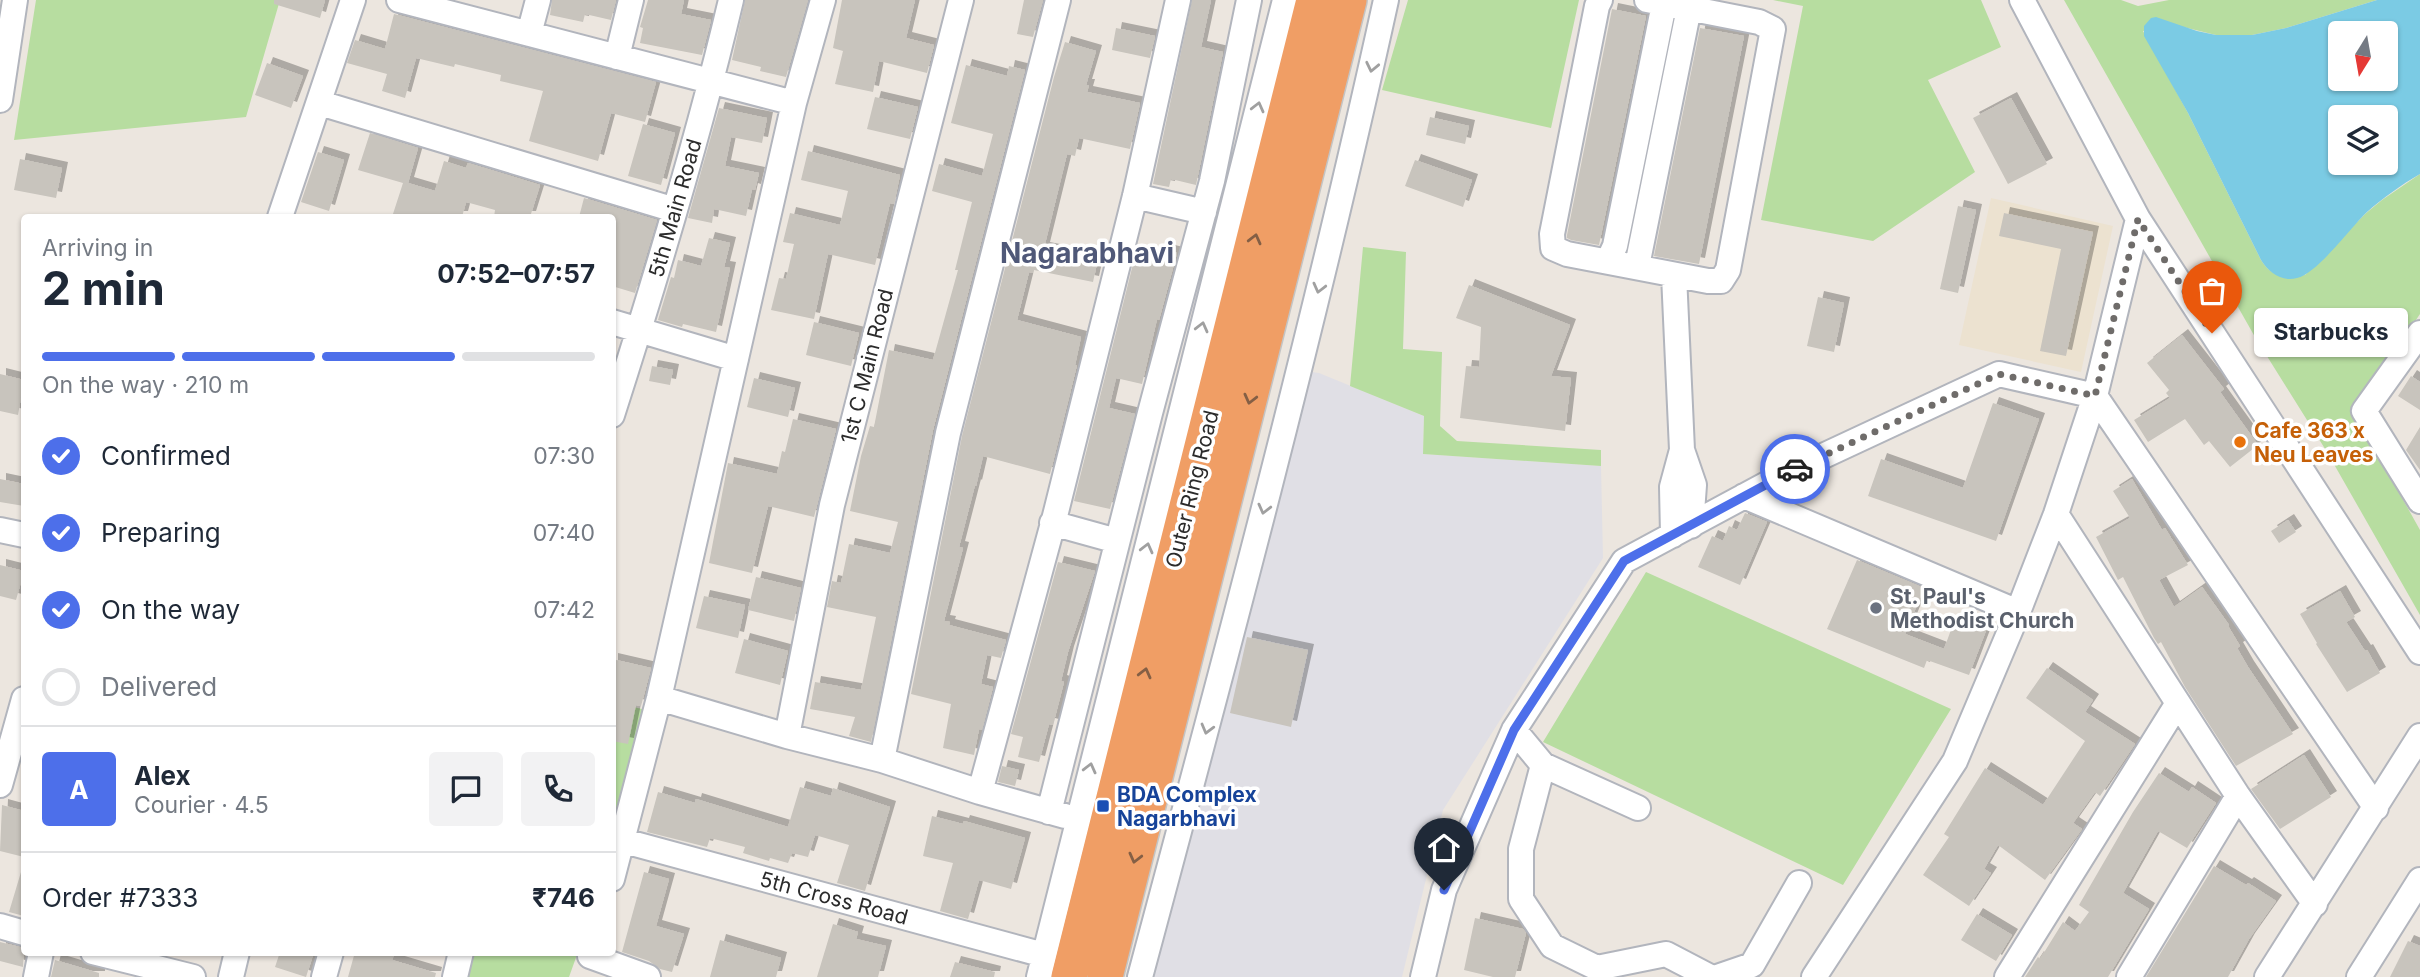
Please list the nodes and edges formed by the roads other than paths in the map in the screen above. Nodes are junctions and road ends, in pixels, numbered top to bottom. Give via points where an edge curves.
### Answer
1 (15, 0) edge
2 (353, 0) edge
3 (399, 0) edge
4 (538, 0) edge
5 (631, 0) edge
6 (731, 0) edge
7 (823, 0) edge
8 (961, 0) edge
9 (1058, 0) edge
10 (1178, 0) edge
11 (1250, 0) edge
12 (1285, 0) edge
13 (1314, 0) edge
14 (1349, 0) edge
15 (1386, 0) edge
16 (1600, 0) edge
17 (2022, 0) edge
18 (1656, 2) edge
19 (443, 6) edge
20 (1689, 8) junction
21 (529, 34) junction
22 (617, 57) junction
23 (711, 82) junction
24 (0, 100) edge
25 (320, 103) junction
26 (794, 103) junction
27 (1135, 196) junction
28 (675, 210) junction
29 (1204, 212) junction
30 (282, 214) edge
31 (2138, 219) junction
32 (1608, 261) junction
33 (1637, 266) junction
34 (1674, 275) junction
35 (616, 323) edge
36 (640, 330) junction
37 (2420, 333) edge
38 (736, 359) junction
39 (2095, 396) junction
40 (616, 403) edge
41 (1744, 496) junction
42 (2420, 501) edge
43 (2056, 514) junction
44 (1052, 523) junction
45 (0, 530) edge
46 (1682, 531) junction
47 (21, 534) edge
48 (1117, 541) junction
49 (2018, 612) junction
50 (2420, 652) edge
51 (659, 698) junction
52 (2178, 703) junction
53 (21, 710) edge
54 (1514, 730) junction
55 (787, 736) junction
56 (2420, 736) edge
57 (882, 760) junction
58 (1543, 765) junction
59 (0, 785) edge
60 (980, 792) junction
61 (2238, 796) junction
62 (1637, 808) dead end
63 (2376, 808) junction
64 (1049, 812) junction
65 (1077, 819) junction
66 (624, 841) junction
67 (616, 866) edge
68 (2420, 880) edge
69 (1799, 883) dead end
70 (1076, 889) junction
71 (2315, 904) junction
72 (0, 926) edge
73 (21, 932) edge
74 (40, 956) edge
75 (107, 956) edge
76 (236, 956) edge
77 (330, 956) edge
78 (460, 956) edge
79 (587, 962) edge
80 (134, 964) edge
81 (1051, 970) edge
82 (1705, 975) edge
83 (36, 977) edge
84 (193, 977) edge
85 (231, 977) edge
86 (324, 977) edge
87 (455, 977) edge
88 (648, 977) edge
89 (1105, 977) edge
90 (1140, 977) edge
91 (1423, 977) edge
92 (1814, 977) edge
93 (2007, 977) edge
94 (2129, 977) edge
95 (2267, 977) edge
96 (2359, 977) edge

1 - 24 street
2 - 25 street
3 - 19 street
4 - 21 street
5 - 22 street
6 - 23 street, 5th Main Road
7 - 26 street
8 - 55 street, 1st C Main Road via 832,505
9 - 57 street via 948,433
10 - 27 street
11 - 29 street
65 -> 12 street
70 -> 13 highway, Outer Ring Road
14 -> 89 highway, Outer Ring Road
15 -> 90 street via 1241,600
16 - 32 street via 1552,234 1553,248
17 - 31 street
18 - 20 street
18 - 32 street via 1615,246
19 - 21 street
20 - 33 street
20 - 34 street via 1773,29 1728,270 1721,281
21 - 22 street
22 - 23 street
23 - 26 street
23 - 28 street, 5th Main Road
25 - 28 street
25 - 30 street
26 - 38 street
27 - 29 street
27 - 44 street
28 - 36 street, 5th Main Road
29 - 48 street
31 - 39 street
31 - 50 street
32 - 33 street
33 - 34 street
34 - 46 street via 1682,450 1672,487
35 - 36 street
36 - 38 street
36 - 40 street, 5th Main Road
37 - 42 street via 2364,411
38 - 51 street
39 - 41 street via 1999,374
39 - 43 street
39 - 63 street
41 - 46 street
41 - 49 street
43 - 49 street
43 - 52 street
44 - 48 street
44 - 60 street
45 - 47 street
46 - 54 street via 1624,561
48 - 64 street
49 - 92 street via 1955,761
51 - 55 street
51 - 66 street
52 - 61 street
52 - 93 street
53 - 59 street
54 - 58 street
54 - 91 street via 1444,890
55 - 57 street
56 - 63 street
57 - 60 street
58 - 62 street
58 - 82 street via 1521,849 1521,899 1552,946 1597,968 1666,954
60 - 64 street
61 - 71 street
61 - 94 street
63 - 71 street
64 - 65 street
65 - 70 street
66 - 67 street
66 - 81 street, 5th Cross Road
68 - 96 street
69 - 82 street via 1752,965
70 - 81 highway, Outer Ring Road
71 - 95 street
72 - 73 street
74 - 83 street
75 - 80 street
76 - 85 street
77 - 86 street
78 - 87 street
79 - 88 street
80 - 84 street

